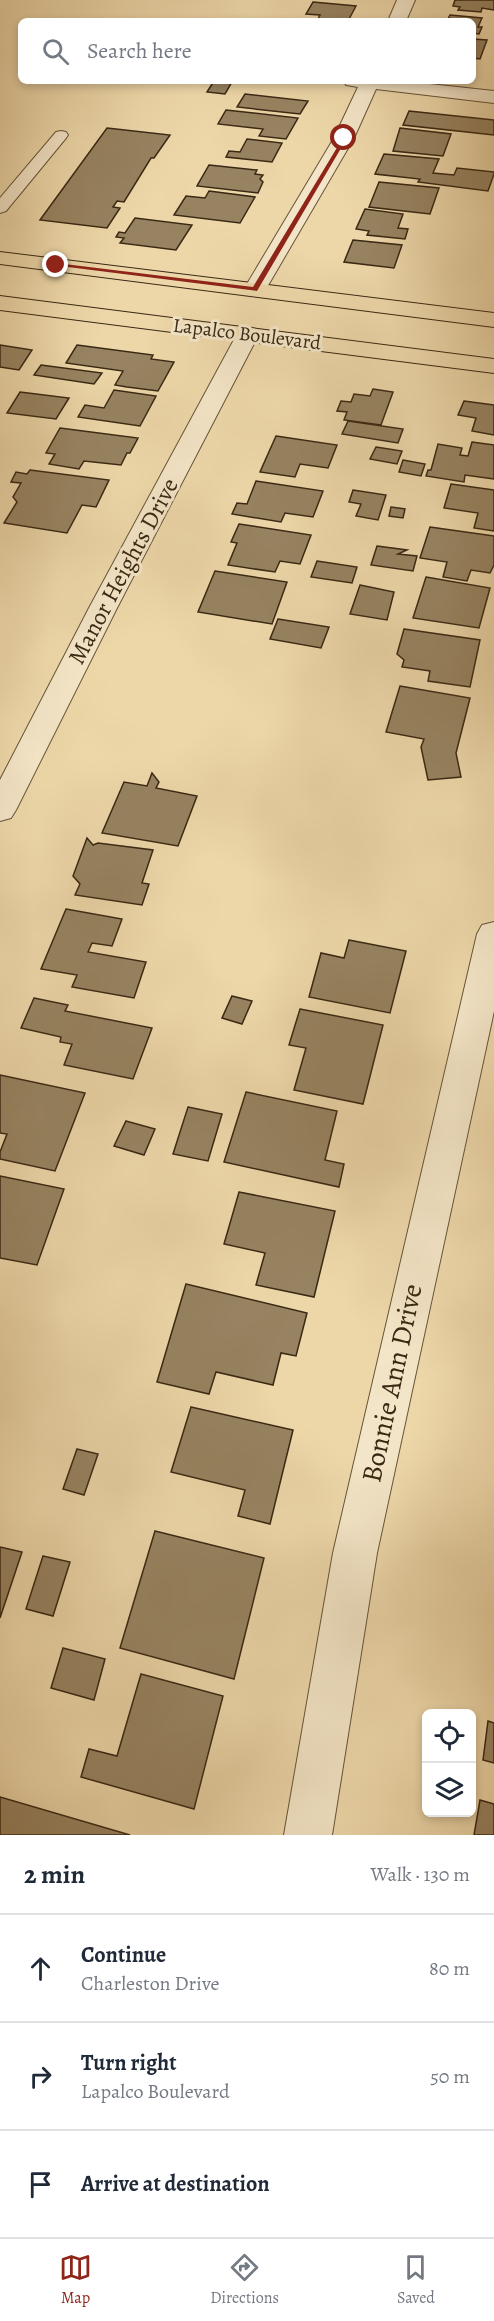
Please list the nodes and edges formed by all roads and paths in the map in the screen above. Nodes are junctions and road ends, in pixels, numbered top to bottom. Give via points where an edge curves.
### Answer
1 (406, 0) edge
2 (398, 18) edge
3 (363, 84) edge
4 (383, 84) edge
5 (494, 96) edge
6 (61, 135) dead end
7 (0, 208) edge
8 (0, 258) edge
9 (56, 265) junction
10 (0, 270) edge
11 (255, 290) junction
12 (0, 303) edge
13 (494, 320) edge
14 (248, 334) junction
15 (494, 366) edge
16 (0, 810) edge
17 (494, 934) edge
18 (308, 1835) edge

1 - 2 street
3 - 11 street via 344,138
4 - 5 street
6 - 7 lane
8 - 9 main road, Lapalco Boulevard
9 - 10 main road
9 - 11 main road, Lapalco Boulevard
11 - 13 main road, Lapalco Boulevard
12 - 14 main road, Lapalco Boulevard
14 - 15 main road, Lapalco Boulevard
14 - 16 street, Manor Heights Drive
17 - 18 street, Bonnie Ann Drive via 355,1553

